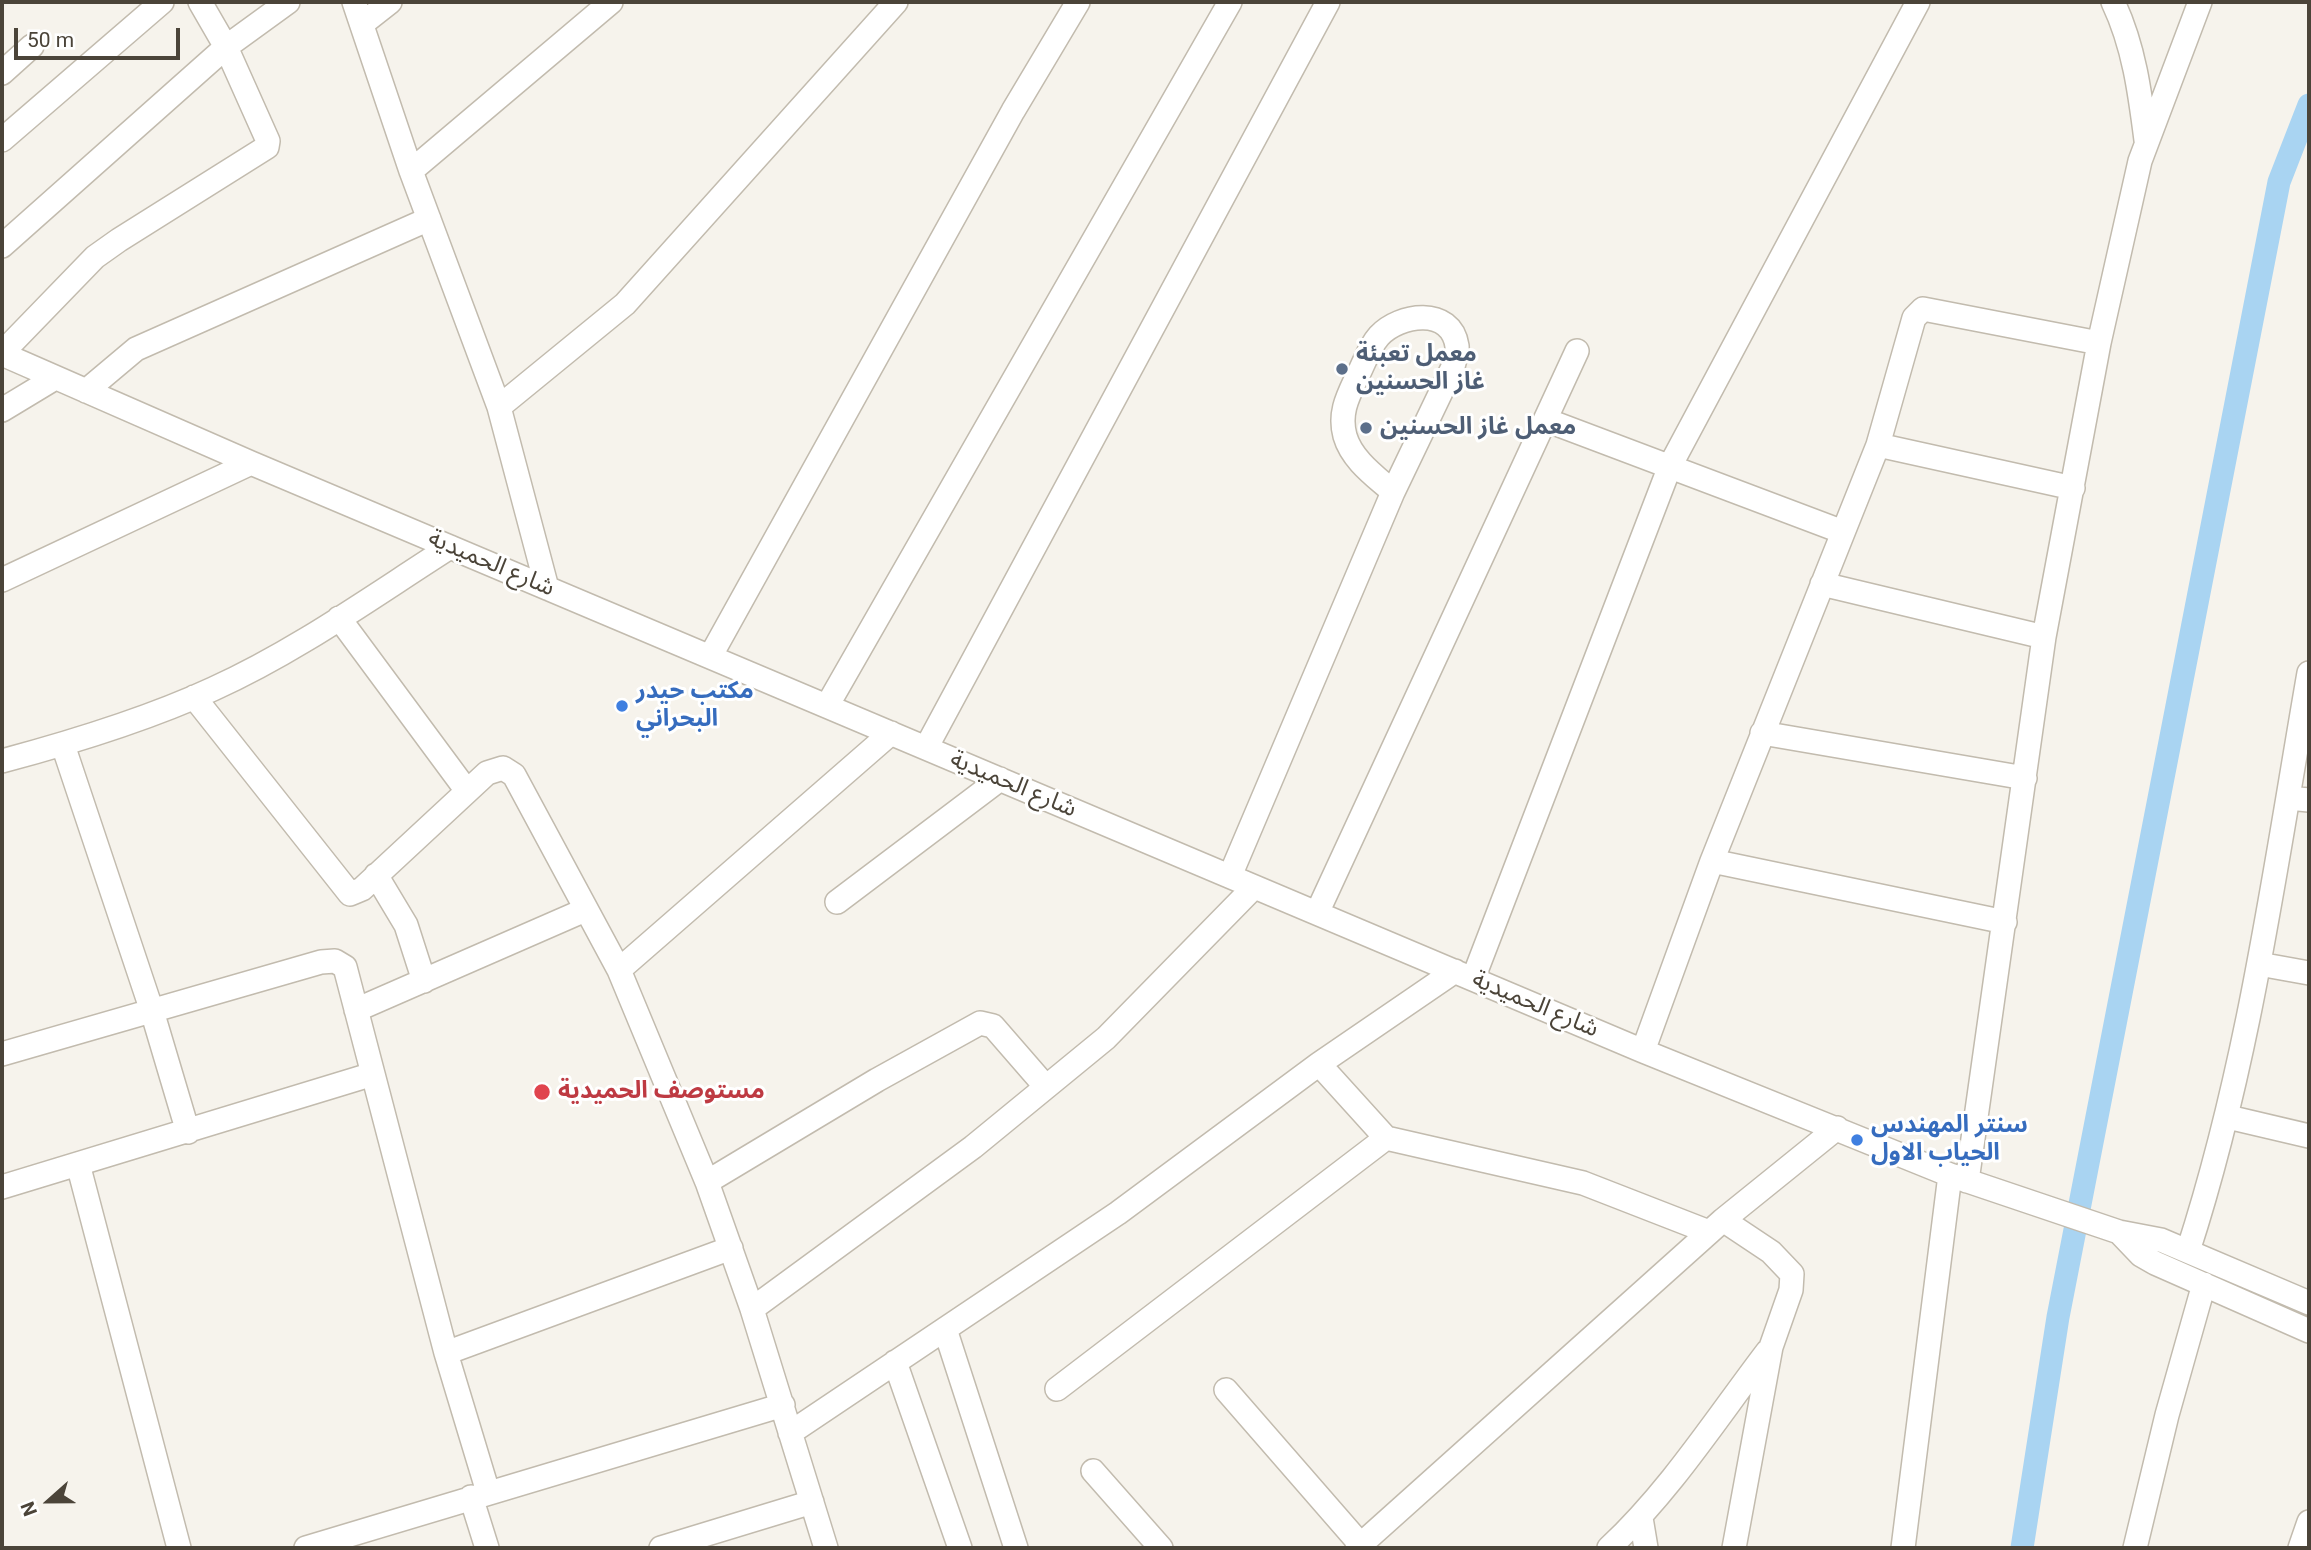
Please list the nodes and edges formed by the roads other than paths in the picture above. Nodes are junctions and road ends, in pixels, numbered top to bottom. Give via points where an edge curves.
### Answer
1 (162, 2) edge
2 (200, 2) edge
3 (288, 2) edge
4 (354, 2) edge
5 (390, 2) edge
6 (611, 2) edge
7 (896, 2) edge
8 (1078, 2) edge
9 (1230, 2) edge
10 (1328, 2) edge
11 (1918, 2) edge
12 (2113, 2) edge
13 (2200, 2) edge
14 (362, 24) junction
15 (32, 46) dead end
16 (226, 47) junction
17 (2, 73) edge
18 (2, 140) edge
19 (2146, 144) junction
20 (411, 171) junction
21 (429, 219) junction
22 (2, 246) edge
23 (2099, 342) junction
24 (1577, 351) dead end
25 (2, 354) edge
26 (55, 378) junction
27 (86, 391) junction
28 (499, 407) junction
29 (2, 410) edge
30 (1546, 420) junction
31 (1878, 445) junction
32 (251, 463) junction
33 (1670, 466) junction
34 (2073, 488) junction
35 (1394, 492) junction
36 (1843, 532) junction
37 (450, 547) junction
38 (2, 580) edge
39 (1822, 584) junction
40 (547, 588) junction
41 (339, 618) junction
42 (2044, 637) junction
43 (710, 657) junction
44 (2309, 673) edge
45 (194, 697) junction
46 (827, 706) junction
47 (891, 733) junction
48 (1762, 733) junction
49 (63, 745) junction
50 (926, 748) junction
51 (2, 761) edge
52 (2025, 778) junction
53 (1000, 779) junction
54 (467, 791) junction
55 (2298, 799) edge
56 (1712, 861) junction
57 (376, 875) junction
58 (1230, 876) junction
59 (1254, 887) junction
60 (837, 902) dead end
61 (585, 910) junction
62 (1317, 913) junction
63 (2005, 922) junction
64 (2259, 964) junction
65 (619, 970) junction
66 (2309, 973) edge
67 (1464, 975) junction
68 (424, 981) junction
69 (356, 1010) junction
70 (152, 1011) junction
71 (3, 1050) edge
72 (1643, 1051) junction
73 (1320, 1064) junction
74 (373, 1074) junction
75 (1046, 1087) junction
76 (2228, 1117) junction
77 (1837, 1128) junction
78 (188, 1132) junction
79 (2309, 1136) edge
80 (1386, 1138) junction
81 (78, 1164) junction
82 (1959, 1178) junction
83 (707, 1182) junction
84 (2, 1187) edge
85 (1716, 1226) junction
86 (2119, 1232) junction
87 (731, 1248) junction
88 (2188, 1251) junction
89 (2204, 1284) junction
90 (2309, 1303) edge
91 (752, 1309) junction
92 (946, 1329) junction
93 (2309, 1331) edge
94 (1771, 1347) junction
95 (446, 1353) junction
96 (895, 1362) junction
97 (1057, 1389) dead end
98 (1226, 1390) dead end
99 (783, 1405) junction
100 (790, 1433) junction
101 (1093, 1471) dead end
102 (480, 1495) junction
103 (812, 1502) junction
104 (1641, 1518) junction
105 (2309, 1522) edge
106 (1359, 1546) edge
107 (179, 1548) edge
108 (306, 1548) edge
109 (487, 1548) edge
110 (661, 1548) edge
111 (826, 1548) edge
112 (960, 1548) edge
113 (1016, 1548) edge
114 (1161, 1548) edge
115 (1609, 1548) edge
116 (1646, 1548) edge
117 (1734, 1548) edge
118 (1903, 1548) edge
119 (2135, 1548) edge
120 (2300, 1548) edge

1 - 18 street
2 - 16 street
3 - 16 street
4 - 14 street
5 - 14 street
6 - 20 street
7 - 28 street via 625,304
8 - 43 street
9 - 46 street
10 - 50 street
11 - 33 street
12 - 19 street via 2139,83
13 - 19 street
14 - 20 street
15 - 17 street
16 - 22 street
16 - 25 street via 267,147 96,257
19 - 23 street
20 - 21 street
21 - 27 street via 136,349
21 - 28 street
23 - 31 street via 1923,309 1914,318
23 - 34 street
24 - 30 street
25 - 26 street, شارع الحميدية
26 - 27 street, شارع الحميدية
26 - 29 street
27 - 32 street, شارع الحميدية
28 - 40 street
30 - 33 street
30 - 62 street
31 - 34 street
31 - 36 street
32 - 37 street, شارع الحميدية
32 - 38 street
33 - 36 street
33 - 67 street
34 - 42 street
35 - 35 street via 1453,367 1457,346 1439,321 1425,317 1413,316 1377,337 1342,416 1345,438 1356,459
35 - 58 street
36 - 39 street
37 - 40 street, شارع الحميدية
37 - 41 street
39 - 42 street
39 - 48 street
40 - 43 street, شارع الحميدية
41 - 45 street
41 - 54 street
42 - 52 street
43 - 46 street, شارع الحميدية
44 - 55 street
45 - 49 street
45 - 57 street via 341,886 350,894
46 - 47 street, شارع الحميدية
47 - 50 street, شارع الحميدية
47 - 65 street
48 - 52 street
48 - 56 street
49 - 51 street
49 - 70 street
50 - 53 street, شارع الحميدية
52 - 63 street
53 - 58 street, شارع الحميدية
53 - 60 street
54 - 57 street
54 - 61 street via 487,772 503,768 514,775
55 - 64 street
56 - 63 street
56 - 72 street
57 - 68 street via 406,925
58 - 59 street, شارع الحميدية
59 - 62 street, شارع الحميدية
59 - 75 street via 1106,1038
61 - 65 street
61 - 68 street
62 - 67 street, شارع الحميدية
63 - 82 street
64 - 66 street
64 - 76 street
65 - 83 street
67 - 72 street, شارع الحميدية
67 - 73 street
68 - 69 street
69 - 70 street via 345,967 321,961
69 - 74 street
70 - 71 street
70 - 78 street
72 - 77 street, شارع الحميدية
73 - 80 street
73 - 92 street via 1118,1213
74 - 78 street
74 - 95 street
75 - 83 street via 993,1026 980,1023
75 - 91 street via 973,1147
76 - 79 street
76 - 88 street
77 - 82 street, شارع الحميدية
77 - 85 street
78 - 81 street
80 - 85 street via 1583,1182
80 - 97 street
81 - 84 street
81 - 107 street
82 - 86 street, شارع الحميدية
82 - 118 street
83 - 87 street
85 - 94 street via 1771,1252 1792,1274
85 - 106 street
86 - 88 street, شارع الحميدية via 2147,1236
86 - 89 street via 2141,1255
87 - 91 street
87 - 95 street
88 - 90 street, شارع الحميدية
89 - 93 street
89 - 119 street
91 - 99 street
92 - 96 street
92 - 113 street
94 - 104 street
94 - 117 street
95 - 102 street
96 - 100 street
96 - 112 street
98 - 106 street
99 - 100 street
99 - 102 street
100 - 103 street
101 - 114 street
102 - 108 street
102 - 109 street
103 - 110 street
103 - 111 street
104 - 115 street
104 - 116 street
105 - 120 street

